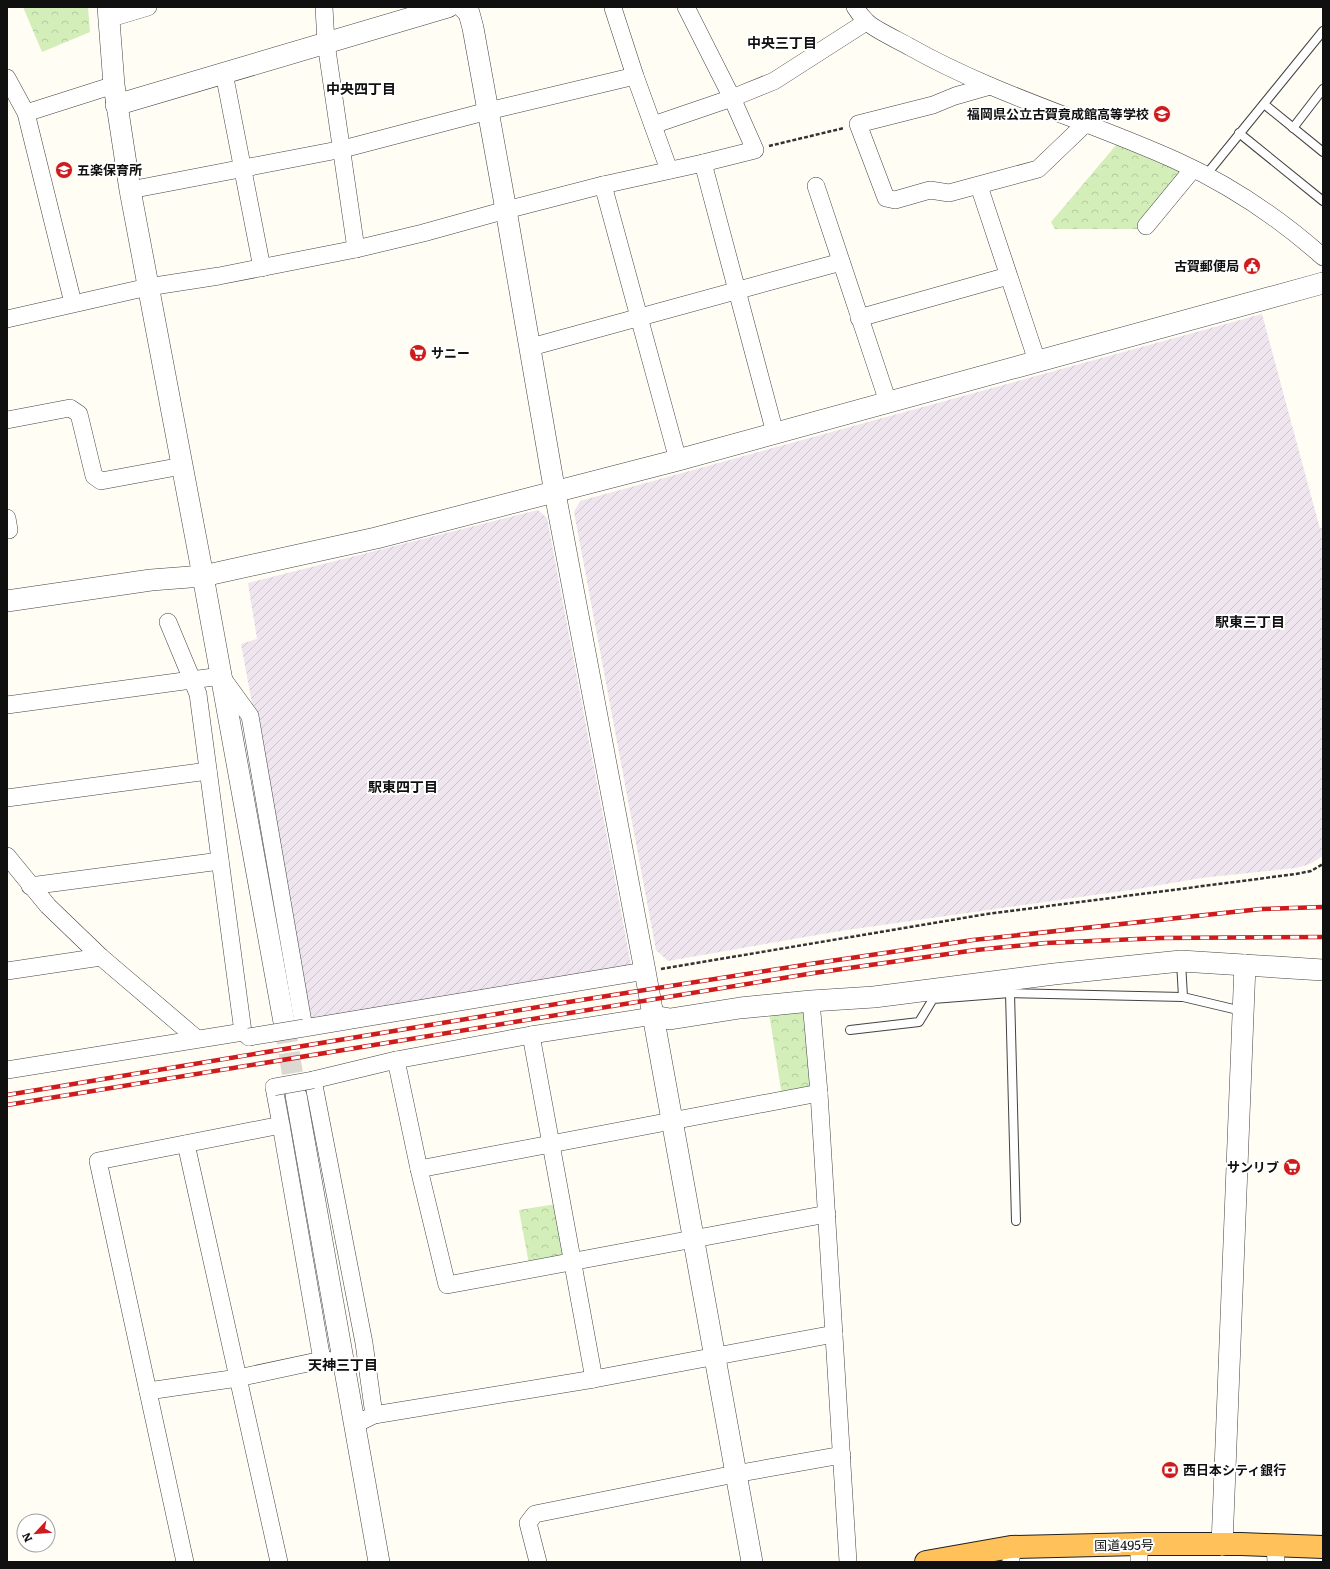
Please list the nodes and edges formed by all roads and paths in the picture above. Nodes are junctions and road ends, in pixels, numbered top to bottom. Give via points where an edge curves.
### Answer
1 (148, 7) edge
2 (324, 7) edge
3 (448, 7) edge
4 (463, 7) edge
5 (686, 7) edge
6 (855, 7) edge
7 (613, 8) dead end
8 (108, 13) edge
9 (866, 22) junction
10 (1323, 31) edge
11 (326, 43) junction
12 (224, 73) junction
13 (635, 76) junction
14 (7, 78) edge
15 (990, 86) junction
16 (1323, 90) edge
17 (115, 95) junction
18 (732, 98) junction
19 (1264, 104) junction
20 (488, 112) junction
21 (26, 113) junction
22 (858, 124) junction
23 (1085, 124) junction
24 (653, 125) junction
25 (1293, 128) junction
26 (1239, 133) junction
27 (342, 149) junction
28 (755, 150) junction
29 (1323, 152) edge
30 (703, 163) junction
31 (244, 168) junction
32 (669, 170) junction
33 (1199, 172) junction
34 (603, 185) junction
35 (816, 186) dead end
36 (979, 186) junction
37 (130, 190) junction
38 (1323, 201) edge
39 (506, 210) junction
40 (1146, 226) dead end
41 (356, 249) junction
42 (1323, 257) edge
43 (841, 262) junction
44 (262, 268) junction
45 (1008, 276) junction
46 (1323, 283) edge
47 (148, 288) junction
48 (737, 290) junction
49 (73, 303) junction
50 (639, 317) junction
51 (7, 318) edge
52 (859, 318) junction
53 (531, 347) junction
54 (1037, 361) junction
55 (888, 402) junction
56 (7, 420) edge
57 (775, 433) junction
58 (678, 460) junction
59 (182, 466) junction
60 (555, 493) junction
61 (203, 576) junction
62 (7, 601) edge
63 (168, 622) dead end
64 (221, 676) junction
65 (192, 680) junction
66 (7, 705) edge
67 (208, 771) junction
68 (7, 798) edge
69 (7, 856) edge
70 (220, 861) junction
71 (1323, 864) edge
72 (30, 886) junction
73 (101, 957) junction
74 (1182, 961) junction
75 (1245, 965) junction
76 (1323, 970) edge
77 (7, 971) edge
78 (645, 972) junction
79 (1010, 993) junction
80 (1183, 997) junction
81 (811, 1001) junction
82 (1243, 1012) junction
83 (653, 1016) junction
84 (284, 1022) tunnel mouth
85 (304, 1028) junction
86 (850, 1030) dead end
87 (246, 1034) junction
88 (531, 1035) junction
89 (196, 1038) junction
90 (396, 1060) junction
91 (7, 1070) edge
92 (313, 1080) junction
93 (819, 1094) junction
94 (296, 1095) tunnel mouth
95 (672, 1120) junction
96 (281, 1125) junction
97 (186, 1144) junction
98 (551, 1144) junction
99 (419, 1168) junction
100 (827, 1214) junction
101 (1016, 1221) dead end
102 (693, 1240) junction
103 (572, 1262) junction
104 (834, 1334) junction
105 (714, 1357) junction
106 (322, 1360) junction
107 (344, 1362) junction
108 (238, 1378) junction
109 (594, 1379) junction
110 (148, 1391) junction
111 (374, 1415) junction
112 (355, 1424) junction
113 (842, 1455) junction
114 (735, 1474) junction
115 (1222, 1545) junction
116 (1323, 1546) edge
117 (1139, 1553) edge
118 (1276, 1554) edge
119 (1011, 1555) edge
120 (185, 1562) edge
121 (279, 1562) edge
122 (379, 1562) edge
123 (538, 1562) edge
124 (752, 1562) edge
125 (848, 1562) edge
126 (926, 1562) edge

1 - 8 street
2 - 11 street
3 - 11 street
4 - 20 street via 469,13 473,28
5 - 18 street
6 - 9 street
7 - 13 street
8 - 17 street
9 - 15 street via 929,57
9 - 18 street via 774,80
10 - 19 lane
11 - 12 street
11 - 27 street
12 - 17 street
12 - 31 street
13 - 20 street
13 - 24 street
14 - 21 street
15 - 22 street via 933,105
15 - 23 street
16 - 25 lane
17 - 21 street
17 - 37 street
18 - 24 street
18 - 28 street
19 - 25 lane
19 - 26 lane
20 - 27 street
20 - 39 street
21 - 49 street
22 - 28 path
22 - 36 street via 886,198 895,200 930,190 948,193
23 - 33 street
23 - 36 street via 1038,169
24 - 32 street
25 - 29 lane
26 - 33 lane
26 - 38 lane
27 - 31 street
27 - 41 street
28 - 30 street
30 - 32 street
30 - 48 street
31 - 37 street
31 - 44 street
32 - 34 street
33 - 40 street
33 - 42 street via 1282,222
34 - 39 street
34 - 50 street
35 - 43 street
36 - 45 street
37 - 47 street
39 - 41 street
39 - 53 street
41 - 44 street
43 - 48 street
43 - 52 street
44 - 47 street
45 - 52 street
45 - 54 street
46 - 54 street
47 - 49 street
47 - 59 street
48 - 50 street
48 - 57 street
49 - 51 street
50 - 53 street
50 - 58 street
52 - 55 street
53 - 60 street
54 - 55 street
55 - 57 street
56 - 59 street via 70,408 79,414 94,476 101,481
57 - 58 street
58 - 60 street
59 - 61 street
60 - 61 street via 376,538
60 - 78 street
61 - 62 street via 151,580
61 - 64 street
63 - 65 street
64 - 65 street
64 - 84 street
64 - 85 street via 250,716
65 - 66 street
65 - 67 street via 198,694
67 - 68 street
67 - 70 street
69 - 72 street
70 - 72 street
70 - 87 street
71 - 78 path via 1311,871 1296,874 987,914
72 - 73 street
73 - 77 street
73 - 89 street
74 - 75 street
74 - 80 lane
74 - 81 street via 874,997
75 - 76 street
75 - 82 street
78 - 83 street
78 - 85 street
79 - 80 lane
79 - 86 lane via 933,999 919,1022
79 - 101 lane
80 - 82 lane
81 - 83 street via 740,1008 670,1019
81 - 93 street
82 - 115 street
83 - 88 street
83 - 95 street
85 - 87 street, bridge
87 - 89 street
88 - 90 street
88 - 98 street
89 - 91 street
90 - 92 street
90 - 99 street
92 - 96 street, bridge via 274,1086
92 - 111 street via 364,1343
93 - 95 street
93 - 100 street
94 - 107 street
95 - 98 street
95 - 102 street
96 - 97 street
96 - 106 street
97 - 108 street
97 - 110 street via 98,1161
98 - 99 street
98 - 103 street
99 - 103 street via 447,1284
100 - 102 street
100 - 104 street
102 - 103 street
102 - 105 street
103 - 109 street
104 - 105 street
104 - 113 street
105 - 109 street
105 - 114 street
106 - 107 street
106 - 108 street
107 - 112 street
108 - 110 street
108 - 121 street
109 - 111 street
110 - 120 street
111 - 112 street
112 - 122 street
113 - 114 street
113 - 125 street
114 - 123 street via 535,1514 528,1522
114 - 124 street
115 - 117 highway, 国道495号
115 - 118 highway, 国道495号
116 - 118 highway, 国道495号
117 - 119 highway, 国道495号
119 - 126 highway, 国道495号

